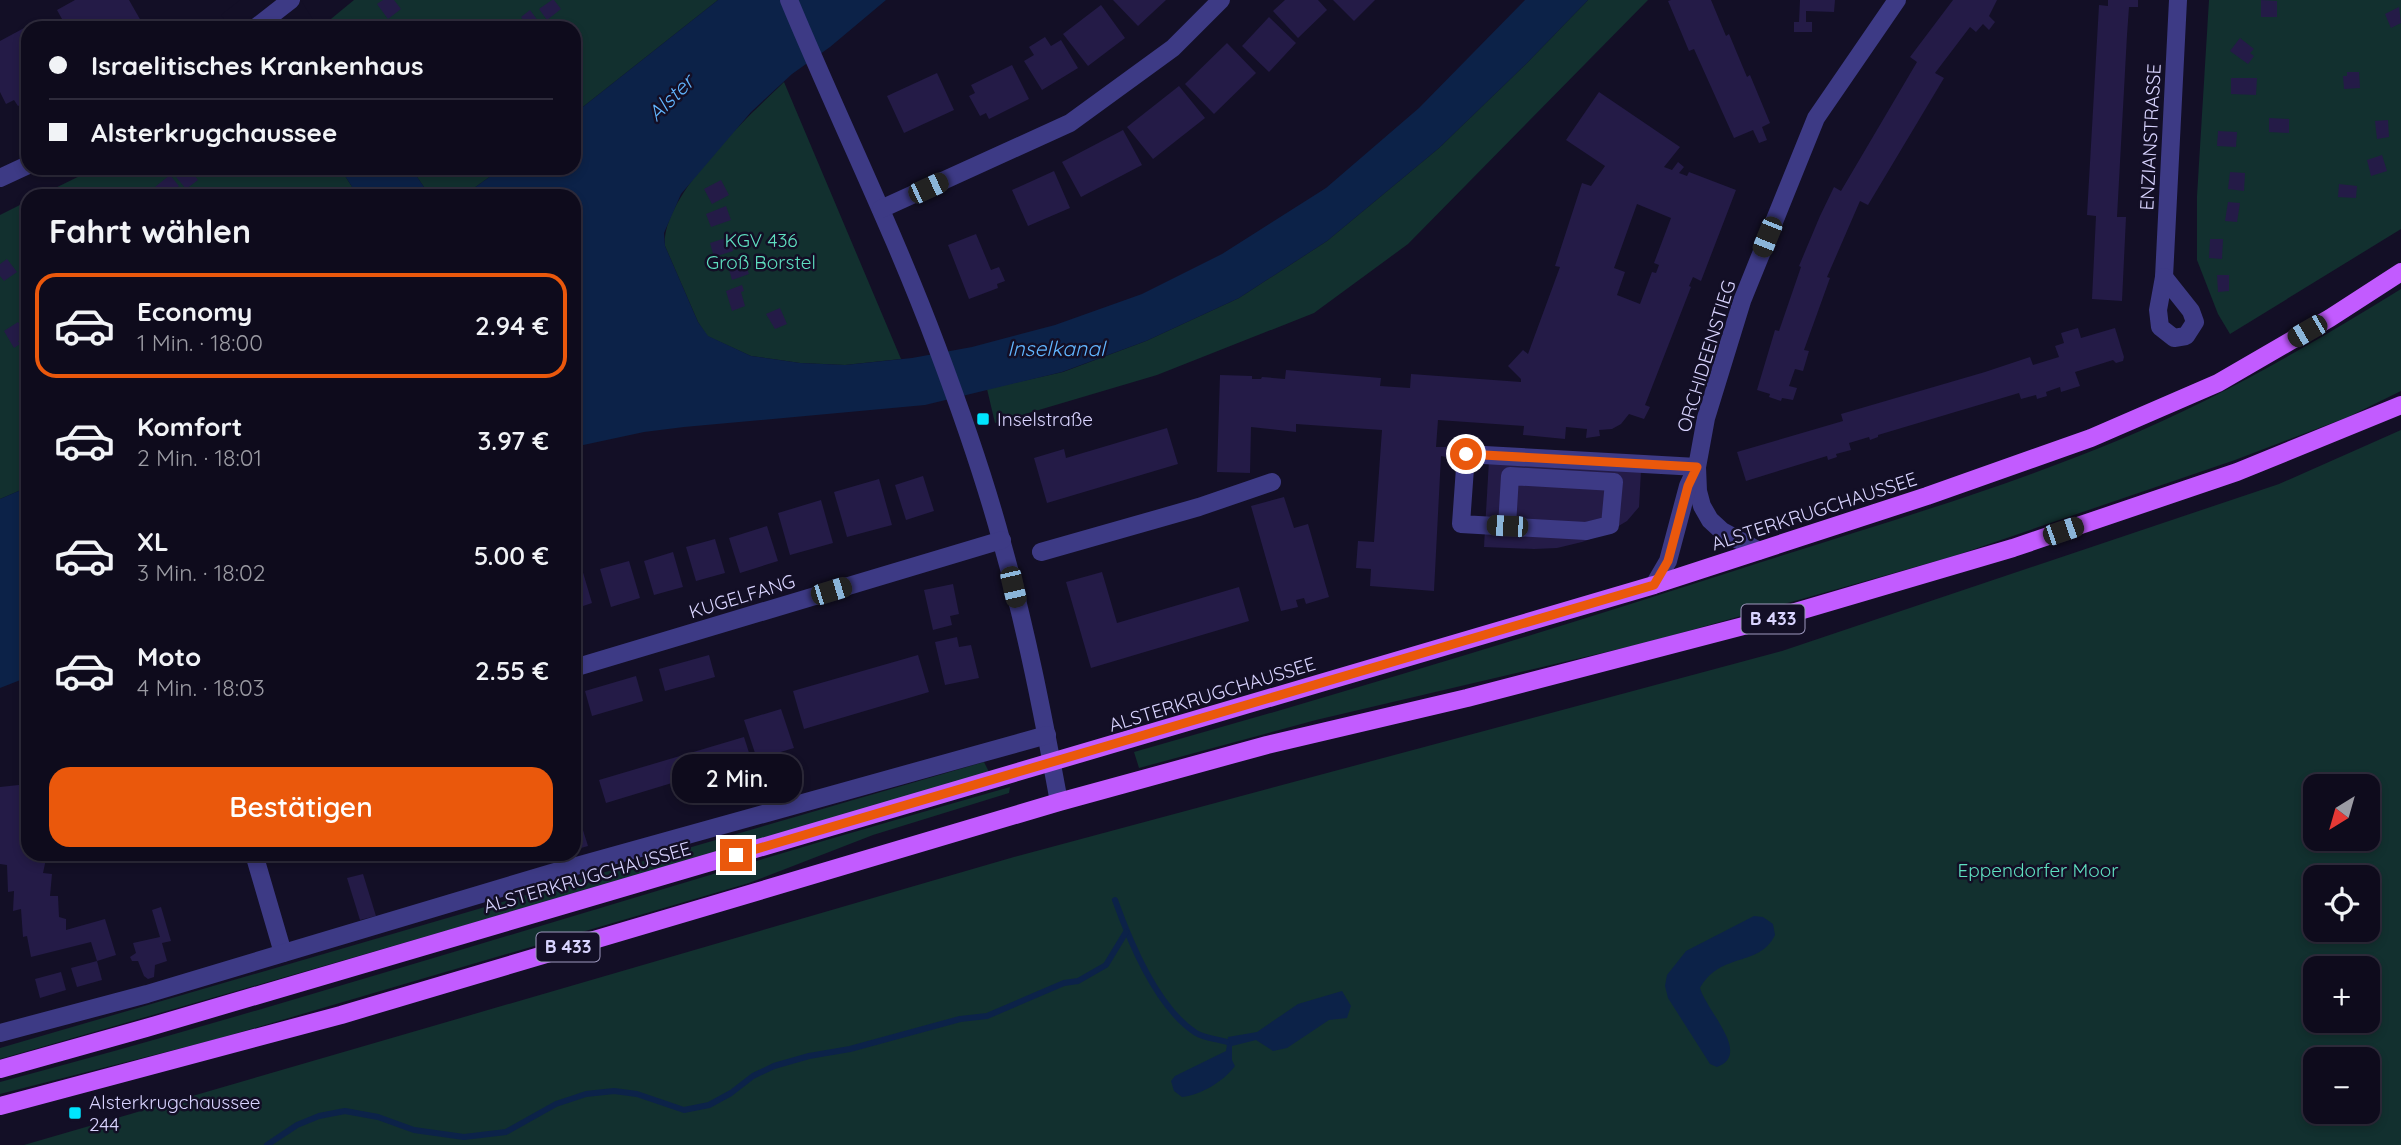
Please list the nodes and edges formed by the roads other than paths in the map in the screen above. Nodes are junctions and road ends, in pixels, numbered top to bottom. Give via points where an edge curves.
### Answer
1 (291, 0) edge
2 (789, 0) edge
3 (1221, 0) edge
4 (1897, 0) edge
5 (2178, 0) edge
6 (264, 21) edge
7 (21, 168) edge
8 (0, 178) edge
9 (881, 209) junction
10 (2401, 272) edge
11 (2164, 277) dead end
12 (2401, 405) edge
13 (1697, 467) junction
14 (1272, 482) dead end
15 (1507, 526) junction
16 (1002, 540) junction
17 (1759, 551) junction
18 (1041, 552) dead end
19 (1654, 585) junction
20 (581, 666) edge
21 (1047, 735) junction
22 (1052, 763) junction
23 (1059, 802) junction
24 (256, 861) edge
25 (283, 953) junction
26 (0, 1033) edge
27 (0, 1069) edge
28 (0, 1106) edge

1 - 6 street
2 - 9 street
3 - 9 street via 1173,48 1070,122
4 - 13 street, ORCHIDEENSTIEG via 1816,118 1742,301 1706,418
5 - 11 street, ENZIANSTRASSE
7 - 8 street
9 - 16 street via 936,344
10 - 17 main road, ALSTERKRUGCHAUSSEE via 2218,383 2140,418
12 - 23 main road, B 433 via 2237,472 2014,548 1769,620 1267,745
13 - 15 street via 1466,454 1461,524
13 - 17 street, ORCHIDEENSTIEG via 1698,491 1710,520 1730,537
13 - 19 street, ORCHIDEENSTIEG via 1668,561
14 - 18 street
15 - 15 street via 1586,531 1610,525 1614,482 1510,476
16 - 20 street, KUGELFANG
16 - 21 street
17 - 19 main road, ALSTERKRUGCHAUSSEE
19 - 22 main road, ALSTERKRUGCHAUSSEE
21 - 22 street
21 - 25 street, ALSTERKRUGCHAUSSEE
22 - 23 street
22 - 27 main road, ALSTERKRUGCHAUSSEE
23 - 28 main road, B 433 via 354,1011
24 - 25 street
25 - 26 street, ALSTERKRUGCHAUSSEE

